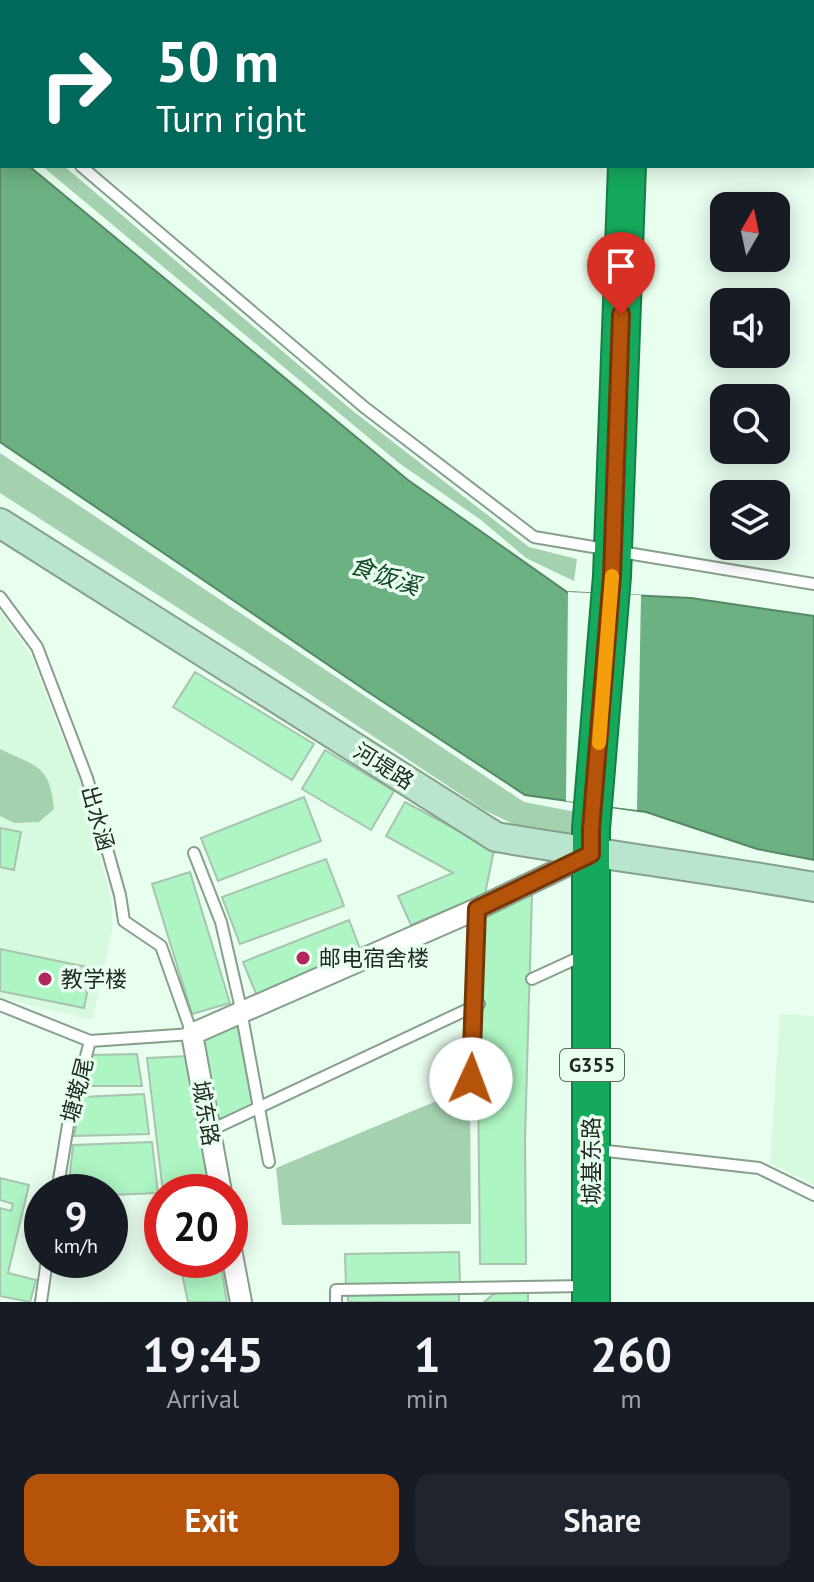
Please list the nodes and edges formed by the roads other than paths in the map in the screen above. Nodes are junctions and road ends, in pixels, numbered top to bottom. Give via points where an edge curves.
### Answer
1 (83, 168) edge
2 (627, 168) edge
3 (0, 523) edge
4 (613, 563) junction
5 (814, 584) edge
6 (0, 597) edge
7 (591, 841) junction
8 (194, 853) dead end
9 (814, 887) edge
10 (477, 909) junction
11 (592, 952) junction
12 (532, 979) dead end
13 (0, 1005) edge
14 (476, 1006) junction
15 (240, 1013) junction
16 (192, 1034) junction
17 (90, 1041) junction
18 (471, 1079) dead end
19 (259, 1107) junction
20 (209, 1131) junction
21 (592, 1149) junction
22 (269, 1162) dead end
23 (60, 1174) edge
24 (217, 1174) edge
25 (814, 1195) edge
26 (44, 1278) edge
27 (236, 1278) edge
28 (591, 1294) edge
29 (41, 1302) edge
30 (241, 1302) edge
31 (336, 1302) edge

1 - 4 lane via 364,407 534,537
2 - 4 highway, G355
3 - 7 street, 河堤路 via 496,837
4 - 5 lane
4 - 7 highway, G355
6 - 16 lane, 出水涵 via 37,647 76,748 124,921 161,946
7 - 9 street, 河堤路
7 - 10 street
7 - 11 highway, 城基东路 / G355
8 - 15 lane via 221,922
10 - 14 lane
10 - 15 street
11 - 12 lane
11 - 21 highway, 城基东路 / G355
13 - 17 lane
14 - 18 lane
14 - 19 lane
15 - 16 street
15 - 19 lane
16 - 17 lane, 塘墘尾
16 - 20 street, 城东路
17 - 23 lane, 塘墘尾
19 - 20 lane
19 - 22 lane
20 - 24 street, 城东路
21 - 25 lane via 759,1168
21 - 28 highway, 城基东路 / G355
26 - 29 lane
27 - 30 street
28 - 31 lane via 336,1290

